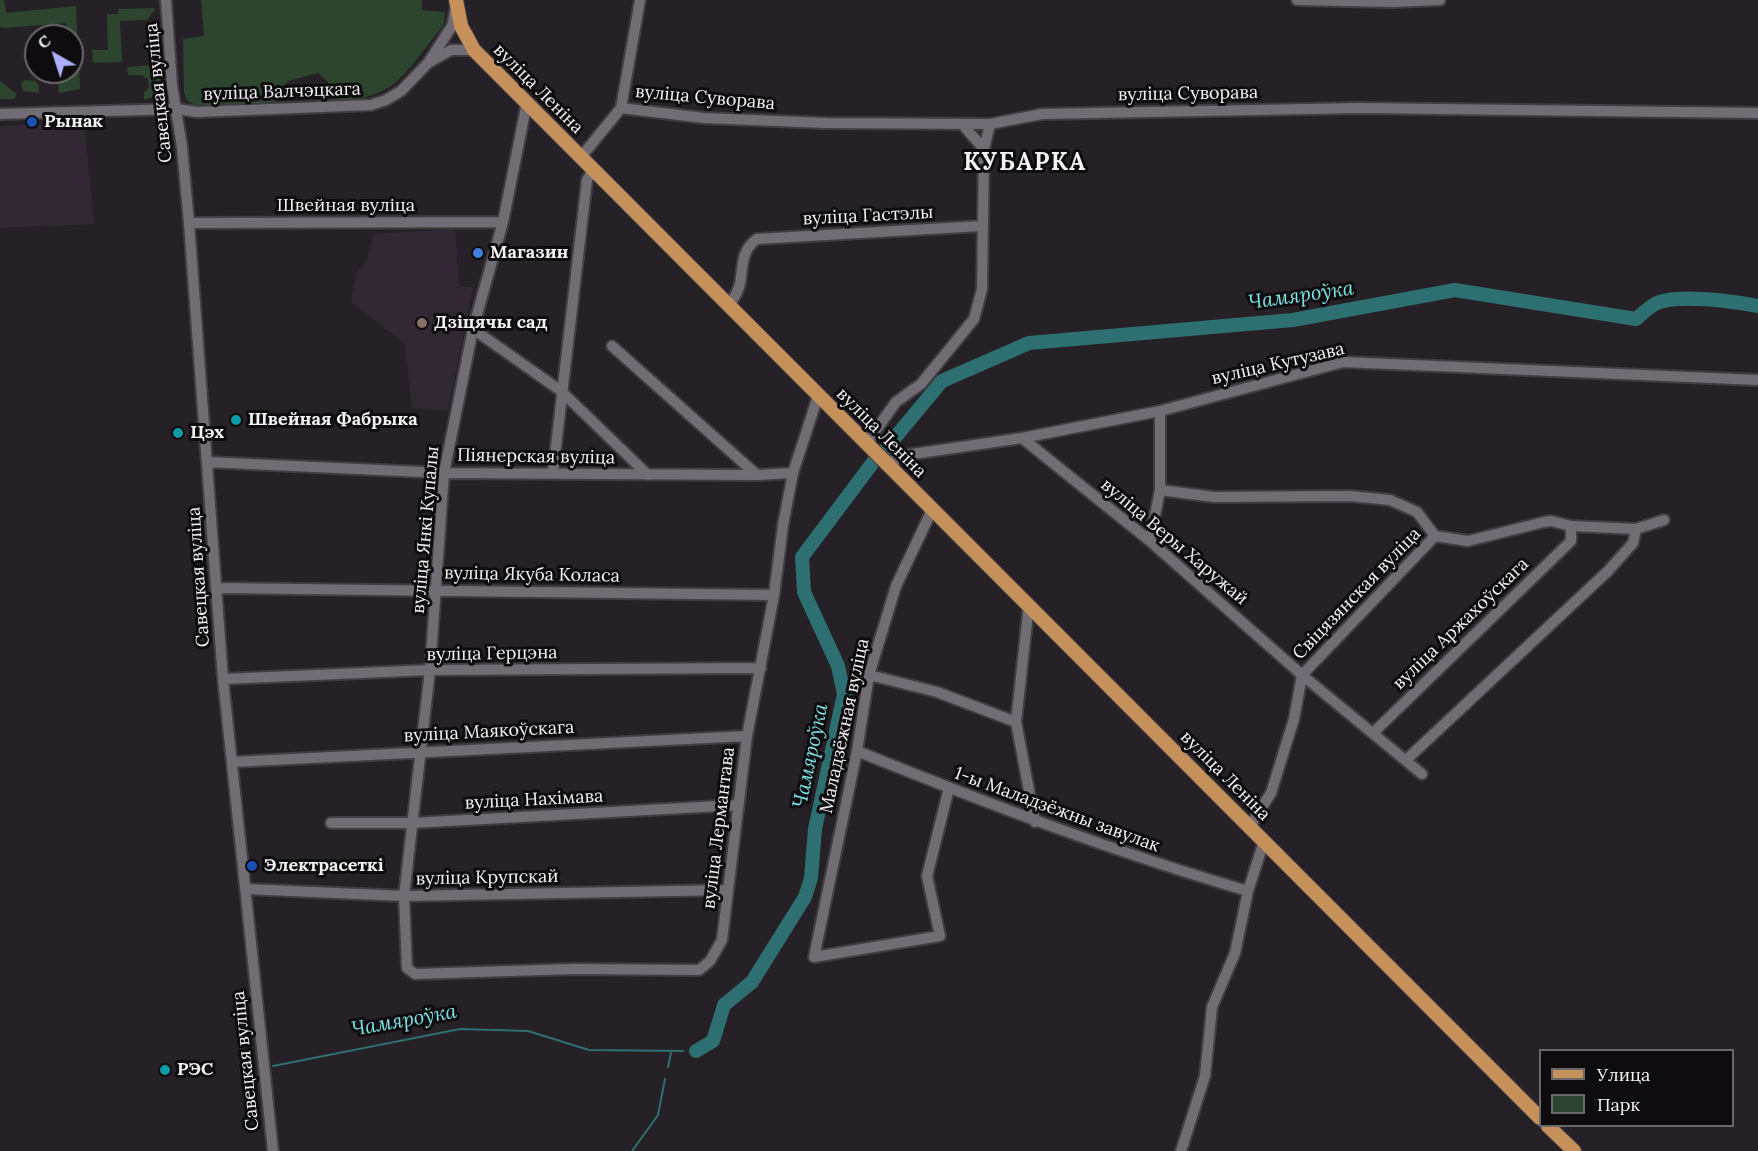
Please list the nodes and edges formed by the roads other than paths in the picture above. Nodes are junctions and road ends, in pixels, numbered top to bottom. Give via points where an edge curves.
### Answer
1 (166, 0) edge
2 (640, 0) edge
3 (1297, 0) edge
4 (1440, 0) edge
5 (456, 2) edge
6 (474, 50) junction
7 (428, 63) junction
8 (527, 102) junction
9 (621, 108) junction
10 (177, 109) junction
11 (1758, 113) edge
12 (0, 114) edge
13 (962, 124) junction
14 (990, 124) junction
15 (984, 150) junction
16 (581, 158) junction
17 (593, 170) junction
18 (503, 222) junction
19 (189, 223) junction
20 (981, 226) junction
21 (729, 306) junction
22 (473, 329) junction
23 (612, 346) dead end
24 (1758, 380) edge
25 (561, 391) junction
26 (818, 396) junction
27 (1160, 411) junction
28 (1022, 438) junction
29 (866, 444) junction
30 (207, 462) junction
31 (885, 464) junction
32 (553, 472) junction
33 (444, 473) junction
34 (793, 473) junction
35 (648, 475) junction
36 (757, 476) junction
37 (1160, 490) junction
38 (932, 510) junction
39 (1664, 520) dead end
40 (1571, 526) junction
41 (1636, 529) junction
42 (1436, 536) junction
43 (1150, 541) junction
44 (218, 588) junction
45 (436, 590) junction
46 (774, 596) junction
47 (1029, 604) junction
48 (761, 668) junction
49 (430, 670) junction
50 (869, 675) junction
51 (1302, 675) junction
52 (223, 679) junction
53 (1016, 722) junction
54 (1374, 732) junction
55 (747, 736) junction
56 (857, 751) junction
57 (419, 752) junction
58 (1406, 760) junction
59 (232, 762) junction
60 (1422, 774) dead end
61 (949, 788) junction
62 (738, 805) junction
63 (1035, 822) junction
64 (331, 823) dead end
65 (412, 823) junction
66 (1250, 826) junction
67 (1264, 841) junction
68 (246, 889) junction
69 (728, 890) junction
70 (1248, 891) junction
71 (404, 896) junction
72 (407, 968) joint
73 (1539, 1117) edge
74 (1550, 1127) edge
75 (273, 1151) edge
76 (1181, 1151) edge
77 (1574, 1151) edge

1 - 10 street, Савецкая вуліца
2 - 9 street
3 - 4 street
5 - 6 main road, вуліца Леніна via 461,26
5 - 7 street via 452,26
6 - 7 street, вуліца Валчэцкага via 451,50
6 - 8 main road, вуліца Леніна
7 - 10 street, вуліца Валчэцкага via 401,91 371,105 197,112
8 - 16 main road, вуліца Леніна
8 - 18 street, вуліца Янкі Купалы
9 - 13 street, вуліца Суворава via 704,118
9 - 16 street
10 - 12 street, вуліца Валчэцкага
10 - 19 street, Савецкая вуліца
11 - 14 street, вуліца Суворава via 1348,108 1042,114
13 - 14 street, вуліца Суворава
13 - 15 street
14 - 15 street
15 - 20 street
16 - 17 main road, вуліца Леніна
17 - 21 main road, вуліца Леніна
17 - 25 street via 588,180
18 - 19 street, Швейная вуліца
18 - 22 street, вуліца Янкі Купалы
19 - 30 street, Савецкая вуліца
20 - 21 street, вуліца Гастэлы via 757,239 745,253 739,286
20 - 29 street via 982,289 974,319 921,384 896,402
21 - 26 main road, вуліца Леніна
22 - 25 street
22 - 33 street, вуліца Янкі Купалы
23 - 36 street
24 - 27 street, вуліца Кутузава via 1343,362
25 - 32 street
25 - 35 street
26 - 29 main road, вуліца Леніна
26 - 34 street, вуліца Лермантава
27 - 28 street, вуліца Кутузава
27 - 37 street
28 - 31 street, вуліца Кутузава via 906,455
28 - 43 street, вуліца Веры Харужай
29 - 31 main road, вуліца Леніна
30 - 33 street, Піянерская вуліца
30 - 44 street, Савецкая вуліца
31 - 38 main road, вуліца Леніна
32 - 33 street, Піянерская вуліца
32 - 35 street, Піянерская вуліца
33 - 45 street, вуліца Янкі Купалы
34 - 36 street, Піянерская вуліца
34 - 46 street, вуліца Лермантава
35 - 36 street, Піянерская вуліца
37 - 42 street via 1214,496 1350,496 1390,500 1417,512
37 - 43 street
38 - 47 main road, вуліца Леніна
38 - 50 street, Маладзёжная вуліца via 896,586
39 - 41 street
40 - 41 street
40 - 42 street via 1544,522 1468,542
40 - 54 street, вуліца Аржахоўскага via 1571,541
41 - 58 street via 1633,543 1608,571
42 - 51 street, Свіцязянская вуліца
43 - 51 street, вуліца Веры Харужай
44 - 45 street, вуліца Якуба Коласа
44 - 52 street, Савецкая вуліца
45 - 46 street, вуліца Якуба Коласа
45 - 49 street, вуліца Янкі Купалы
46 - 48 street, вуліца Лермантава
47 - 53 street
47 - 66 main road, вуліца Леніна
48 - 49 street, вуліца Герцэна
48 - 55 street, вуліца Лермантава
49 - 52 street, вуліца Герцэна
49 - 57 street, вуліца Янкі Купалы
50 - 53 street via 937,692
50 - 56 street, Маладзёжная вуліца
51 - 54 street, вуліца Веры Харужай
51 - 66 street via 1294,719 1271,793
52 - 59 street, Савецкая вуліца
53 - 63 street
54 - 58 street, вуліца Веры Харужай
55 - 57 street, вуліца Маякоўскага
55 - 62 street, вуліца Лермантава
56 - 61 street, 1-ы Маладзёжны завулак
56 - 61 street, Маладзёжная вуліца via 814,957 940,936 927,876
57 - 59 street, вуліца Маякоўскага
57 - 65 street, вуліца Янкі Купалы
58 - 60 street, вуліца Веры Харужай
59 - 68 street, Савецкая вуліца
61 - 63 street, 1-ы Маладзёжны завулак
62 - 65 street, вуліца Нахімава
62 - 69 street, вуліца Лермантава
63 - 70 street, 1-ы Маладзёжны завулак via 1141,860
64 - 65 street, вуліца Нахімава
65 - 71 street, вуліца Янкі Купалы
66 - 67 main road, вуліца Леніна
67 - 70 street
67 - 73 main road, вуліца Леніна
68 - 71 street, вуліца Крупскай
68 - 75 street, Савецкая вуліца
69 - 71 street, вуліца Крупскай
69 - 72 street, вуліца Лермантава via 722,940 710,961 699,970 415,974
70 - 76 street via 1235,953 1212,1007 1205,1076
71 - 72 street, вуліца Янкі Купалы
74 - 77 main road

